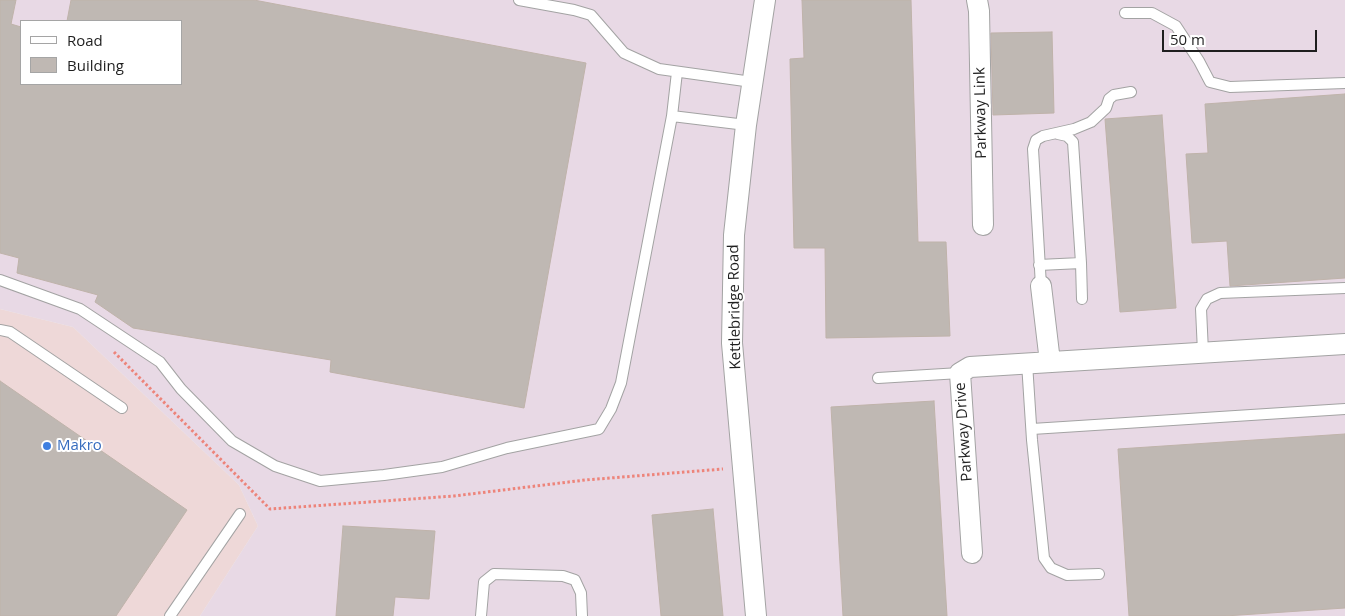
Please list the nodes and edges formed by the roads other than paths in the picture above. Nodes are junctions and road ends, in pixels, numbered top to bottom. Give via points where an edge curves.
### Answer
1 (518, 0) edge
2 (765, 0) edge
3 (977, 0) edge
4 (1125, 13) dead end
5 (677, 72) junction
6 (752, 82) junction
7 (1345, 83) edge
8 (1131, 92) dead end
9 (672, 116) junction
10 (746, 125) junction
11 (1054, 133) junction
12 (983, 225) dead end
13 (1081, 263) junction
14 (1039, 265) junction
15 (0, 280) edge
16 (1042, 286) joint
17 (1345, 288) edge
18 (1082, 300) dead end
19 (0, 330) edge
20 (1345, 344) edge
21 (1203, 352) junction
22 (1050, 362) junction
23 (1027, 363) junction
24 (960, 373) junction
25 (878, 378) dead end
26 (122, 408) dead end
27 (1345, 410) edge
28 (1032, 429) junction
29 (240, 514) dead end
30 (972, 553) dead end
31 (1099, 574) dead end
32 (170, 616) edge
33 (481, 616) edge
34 (582, 616) edge
35 (756, 616) edge

1 - 5 lane via 591,15 624,53 658,69
2 - 6 street, Kettlebridge Road
3 - 12 street, Parkway Link
4 - 7 lane via 1152,13 1176,26 1210,82 1230,88
5 - 6 lane
5 - 9 lane
6 - 10 street, Kettlebridge Road
8 - 11 lane via 1114,95 1106,108 1090,122
9 - 10 lane
9 - 15 lane via 621,383 599,429 507,448 442,467 320,481 275,466 232,441 160,362 80,310
10 - 35 street, Kettlebridge Road via 734,235 732,343
11 - 13 lane via 1067,136 1074,142
11 - 14 lane via 1036,140 1033,150
13 - 14 lane
13 - 18 lane
14 - 16 lane
16 - 22 street
17 - 21 lane via 1220,294 1207,299 1202,309
19 - 26 lane via 10,332
20 - 21 street, Parkway Drive
21 - 22 street, Parkway Drive
22 - 23 street, Parkway Drive
23 - 24 street, Parkway Drive via 970,367
23 - 28 lane
24 - 25 lane
24 - 30 street, Parkway Drive
27 - 28 lane
28 - 31 lane via 1044,558 1051,568 1067,575
29 - 32 lane
33 - 34 lane via 484,582 494,574 563,576 575,580 581,593

